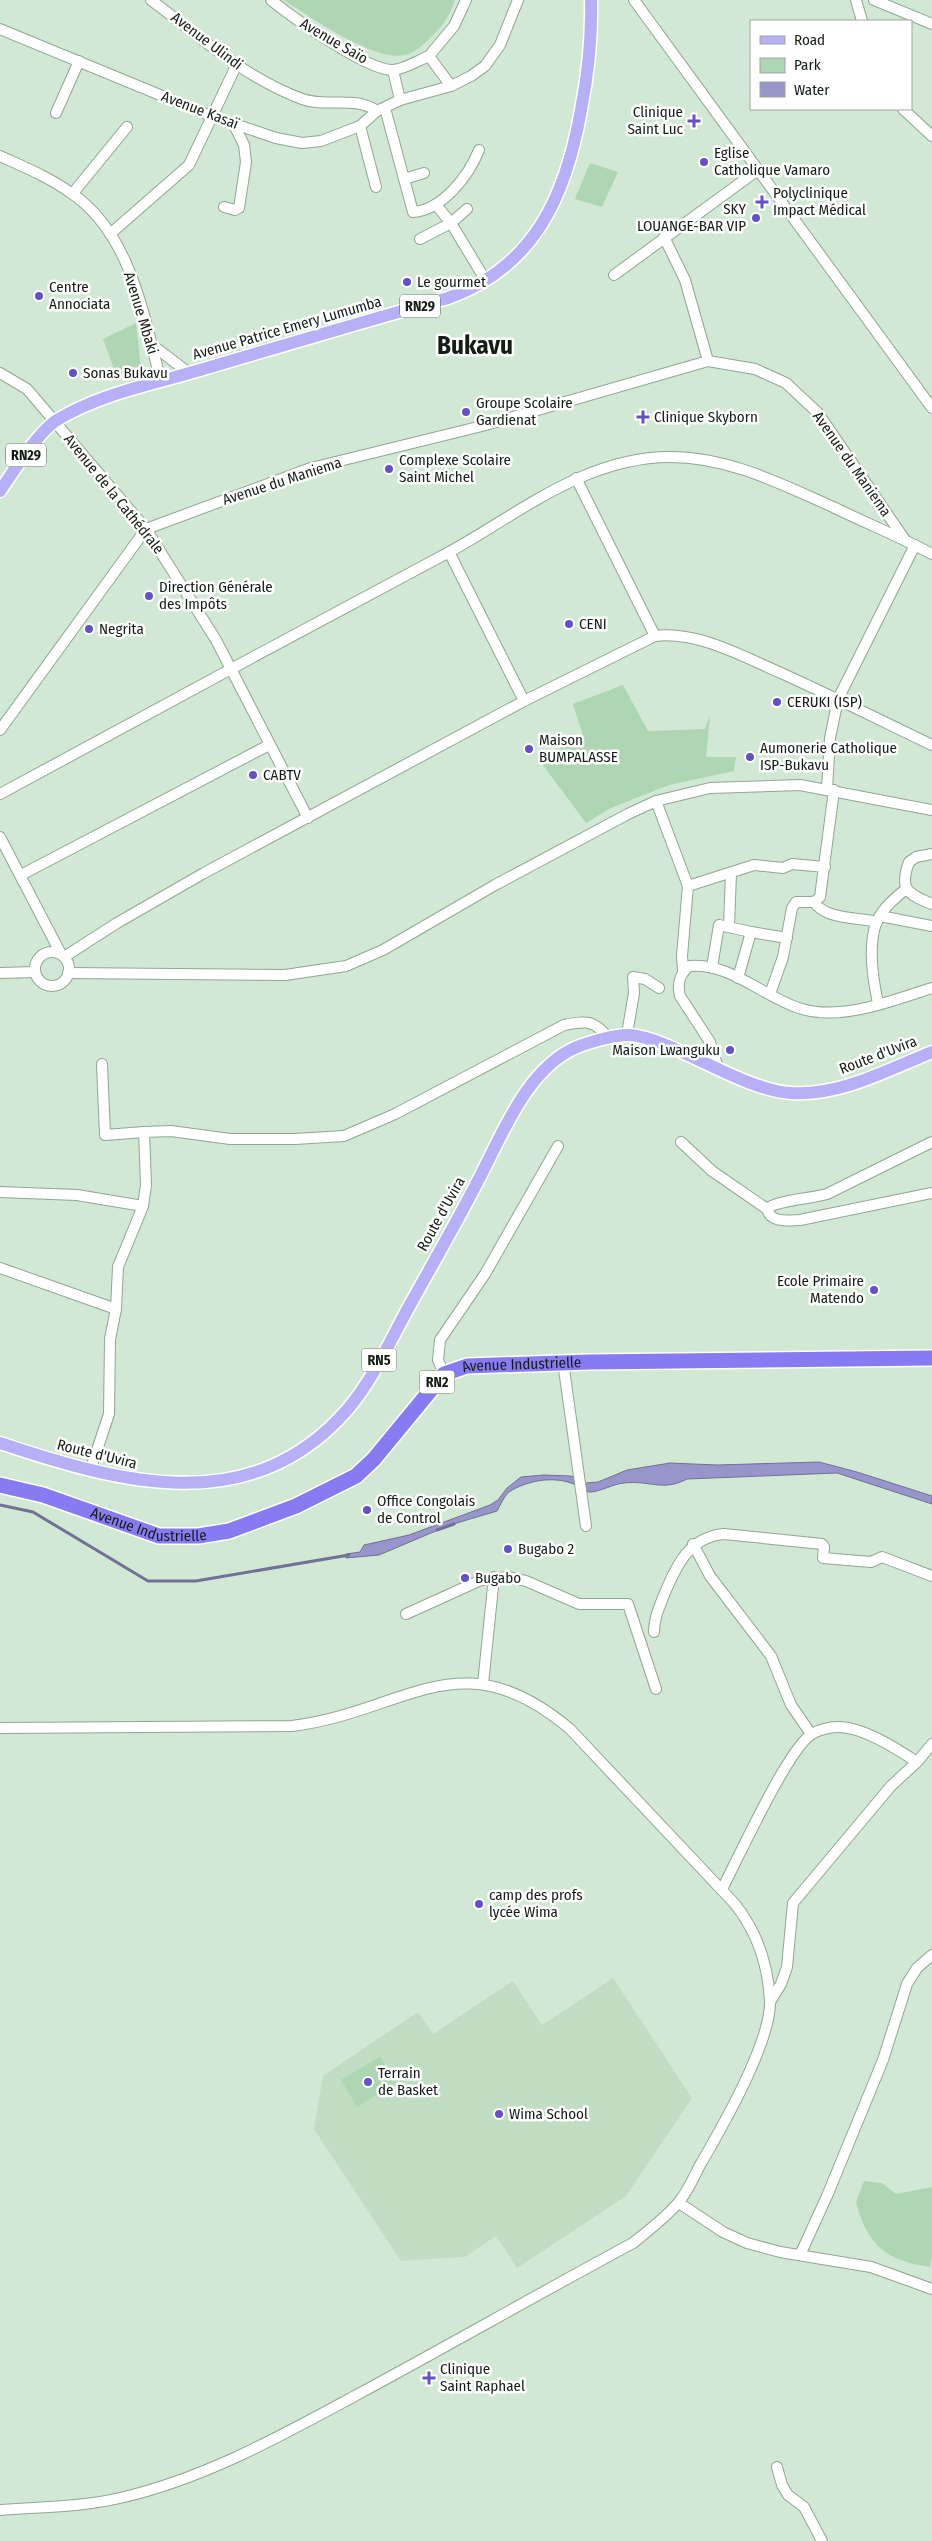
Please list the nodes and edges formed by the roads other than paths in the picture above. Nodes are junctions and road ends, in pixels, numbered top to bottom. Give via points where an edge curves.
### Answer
1 (152, 0) edge
2 (271, 0) edge
3 (466, 0) edge
4 (518, 0) edge
5 (591, 0) edge
6 (634, 0) edge
7 (856, 0) edge
8 (874, 0) edge
9 (862, 20) edge
10 (932, 24) edge
11 (0, 28) edge
12 (429, 56) junction
13 (80, 62) junction
14 (236, 66) junction
15 (393, 70) junction
16 (451, 86) junction
17 (400, 100) junction
18 (381, 109) junction
19 (904, 110) edge
20 (56, 113) dead end
21 (211, 116) junction
22 (233, 123) junction
23 (127, 126) dead end
24 (360, 126) junction
25 (932, 136) edge
26 (479, 150) dead end
27 (0, 156) edge
28 (758, 170) junction
29 (424, 173) dead end
30 (404, 179) junction
31 (376, 187) dead end
32 (73, 194) junction
33 (437, 206) junction
34 (224, 207) dead end
35 (467, 209) dead end
36 (451, 223) junction
37 (110, 234) junction
38 (664, 237) junction
39 (420, 239) dead end
40 (614, 275) dead end
41 (486, 281) junction
42 (151, 344) junction
43 (708, 361) junction
44 (0, 373) edge
45 (189, 373) junction
46 (161, 382) junction
47 (932, 408) edge
48 (55, 421) junction
49 (576, 478) junction
50 (0, 491) edge
51 (146, 529) junction
52 (910, 543) junction
53 (449, 552) junction
54 (932, 554) edge
55 (655, 636) junction
56 (230, 669) junction
57 (838, 699) junction
58 (524, 701) junction
59 (0, 730) edge
60 (269, 745) junction
61 (932, 745) edge
62 (831, 790) junction
63 (0, 794) edge
64 (656, 800) junction
65 (932, 810) edge
66 (308, 818) junction
67 (0, 837) edge
68 (932, 854) edge
69 (825, 867) junction
70 (731, 873) junction
71 (21, 876) junction
72 (688, 886) junction
73 (906, 889) junction
74 (814, 902) junction
75 (932, 904) edge
76 (879, 919) junction
77 (729, 926) junction
78 (932, 926) edge
79 (751, 932) junction
80 (787, 938) junction
81 (62, 956) junction
82 (712, 967) junction
83 (683, 971) junction
84 (35, 972) junction
85 (0, 973) edge
86 (68, 973) junction
87 (738, 978) junction
88 (659, 988) dead end
89 (932, 988) edge
90 (770, 994) junction
91 (878, 1003) junction
92 (627, 1034) junction
93 (609, 1039) junction
94 (932, 1052) edge
95 (102, 1064) dead end
96 (718, 1068) junction
97 (144, 1132) junction
98 (681, 1142) dead end
99 (932, 1142) edge
100 (558, 1146) dead end
101 (0, 1192) edge
102 (932, 1194) edge
103 (143, 1206) junction
104 (767, 1210) junction
105 (0, 1268) edge
106 (116, 1309) junction
107 (932, 1358) edge
108 (563, 1362) junction
109 (444, 1374) junction
110 (0, 1443) edge
111 (90, 1471) junction
112 (0, 1485) edge
113 (586, 1526) dead end
114 (693, 1544) junction
115 (932, 1576) edge
116 (494, 1577) junction
117 (406, 1614) dead end
118 (654, 1632) dead end
119 (483, 1684) junction
120 (656, 1689) dead end
121 (0, 1728) edge
122 (811, 1734) junction
123 (932, 1744) edge
124 (918, 1762) junction
125 (722, 1889) junction
126 (932, 1955) edge
127 (770, 2002) junction
128 (679, 2203) junction
129 (800, 2255) junction
130 (932, 2289) edge
131 (778, 2467) dead end
132 (0, 2510) edge
133 (822, 2541) edge

1 - 14 street, Avenue Ulindi
2 - 15 street, Avenue Saïo via 343,49
3 - 12 street via 454,26
4 - 16 street, Avenue Kasaï via 500,45 485,66
5 - 41 main road, Avenue Patrice Emery Lumumba / RN29 via 586,83 571,162 561,190 524,249
6 - 28 street
7 - 9 street
8 - 10 street
11 - 13 street, Avenue Kasaï
12 - 15 street
12 - 16 street
13 - 20 street
13 - 21 street, Avenue Kasaï
14 - 18 street, Avenue Ulindi via 304,100 358,103
14 - 21 street
15 - 17 street
16 - 17 street, Avenue Kasaï
17 - 18 street, Avenue Kasaï
18 - 24 street, Avenue Kasaï
18 - 30 street
19 - 25 street
21 - 22 street, Avenue Kasaï
21 - 37 street via 189,165
22 - 24 street, Avenue Kasaï via 302,143 321,141
22 - 34 street via 244,145 246,162 239,208
23 - 32 street
24 - 31 street
26 - 33 street via 472,167
27 - 32 street, Avenue Mbaki via 41,174
28 - 38 street
28 - 47 street
29 - 30 street
30 - 33 street via 414,212
32 - 37 street, Avenue Mbaki
33 - 36 street
35 - 36 street
36 - 39 street
36 - 41 street
37 - 42 street, Avenue Mbaki via 138,294
38 - 40 street
38 - 43 street via 685,280
41 - 45 main road, Avenue Patrice Emery Lumumba / RN29 via 448,298
42 - 45 street
42 - 46 street, Avenue Mbaki
43 - 51 street, Avenue du Maniema via 482,426 311,468
43 - 52 street, Avenue du Maniema via 754,369 786,383 818,413
44 - 48 street, Avenue de la Cathédrale via 27,389
45 - 46 main road, Avenue Patrice Emery Lumumba / RN29
46 - 48 main road, Avenue Patrice Emery Lumumba / RN29 via 106,398
48 - 50 main road, Avenue Patrice Emery Lumumba / RN29
48 - 51 street, Avenue de la Cathédrale
49 - 52 street via 628,460 670,457 707,460 749,470
49 - 53 street
49 - 55 street
51 - 56 street, Avenue de la Cathédrale via 196,605
51 - 59 street
52 - 54 street
52 - 57 street
53 - 56 street
53 - 58 street
55 - 57 street via 689,636
55 - 58 street
56 - 60 street, Avenue de la Cathédrale
56 - 63 street
57 - 61 street
57 - 62 street via 830,738
58 - 66 street
60 - 66 street, Avenue de la Cathédrale
60 - 71 street
62 - 64 street via 759,784 710,788
62 - 65 street
62 - 69 street
64 - 72 street
64 - 86 street via 503,881 383,950 346,966 285,975
66 - 81 street via 148,904
67 - 71 street
68 - 73 street via 909,862 904,883
69 - 70 street via 762,865
69 - 74 street via 820,897
70 - 72 street
70 - 77 street
71 - 81 street
72 - 83 street
73 - 75 street via 916,898
73 - 76 street
74 - 76 street via 818,909 830,913
74 - 80 street via 796,902 790,913
76 - 78 street
76 - 91 street via 873,942
77 - 79 street
77 - 82 street via 719,925
79 - 80 street
79 - 87 street
80 - 90 street
81 - 84 street via 50,952 40,957 34,967
81 - 86 street via 69,966
82 - 83 street via 689,966
82 - 87 street
83 - 96 street via 678,988 680,996 710,1042
84 - 85 street
84 - 86 street via 41,983 52,987 63,982
87 - 90 street
88 - 92 street via 645,978 633,977 634,993
89 - 91 street
90 - 91 street via 802,1009 818,1011 856,1009
92 - 93 main road, Route d'Uvira
92 - 96 main road, Route d'Uvira via 658,1042
93 - 97 street via 599,1026 586,1022 564,1026 395,1114 344,1136 295,1140 230,1139 171,1131
93 - 111 main road, Route d'Uvira / RN5 via 576,1047 545,1070 530,1086 382,1356 350,1408 323,1436 290,1458 260,1472 204,1482 179,1484 136,1480
94 - 96 main road, Route d'Uvira via 863,1081 834,1090 813,1092 778,1092
95 - 97 street via 105,1135
97 - 103 street via 146,1185
98 - 104 street via 712,1171
99 - 104 street via 827,1194 777,1203
100 - 109 street via 484,1274 440,1340 438,1360
101 - 103 street via 77,1196
102 - 104 street via 800,1220 781,1221 773,1218
103 - 106 street via 118,1267
105 - 106 street
106 - 111 street via 110,1339 109,1414
107 - 108 highway, Avenue Industrielle / RN2
108 - 109 highway, Avenue Industrielle / RN2 via 466,1366
108 - 113 street
109 - 112 highway, Avenue Industrielle / RN2 via 374,1459 356,1476 296,1506 215,1534 159,1536 43,1495
110 - 111 main road, Route d'Uvira / RN5
114 - 115 street via 711,1535 724,1534 822,1544 824,1558 871,1562 882,1557
114 - 118 street via 670,1577 654,1621
114 - 122 street via 710,1576 771,1656 791,1705
116 - 117 street
116 - 119 street
116 - 120 street via 526,1581 579,1604 628,1604
119 - 121 street via 452,1683 425,1688 336,1717 292,1726
119 - 125 street via 523,1697 547,1710 570,1729
122 - 124 street via 838,1727 854,1730 889,1744
122 - 125 street via 780,1777
123 - 124 street
124 - 127 street via 891,1786 793,1903 787,1967
125 - 127 street via 746,1917 758,1941
126 - 129 street via 917,1968 907,1984 882,2060
127 - 128 street via 763,2036 742,2086
128 - 129 street via 723,2232 747,2243
128 - 132 street via 633,2243 289,2432 225,2462 174,2483 120,2498 82,2505
129 - 130 street via 871,2267
131 - 133 street via 782,2485 788,2495 804,2507

